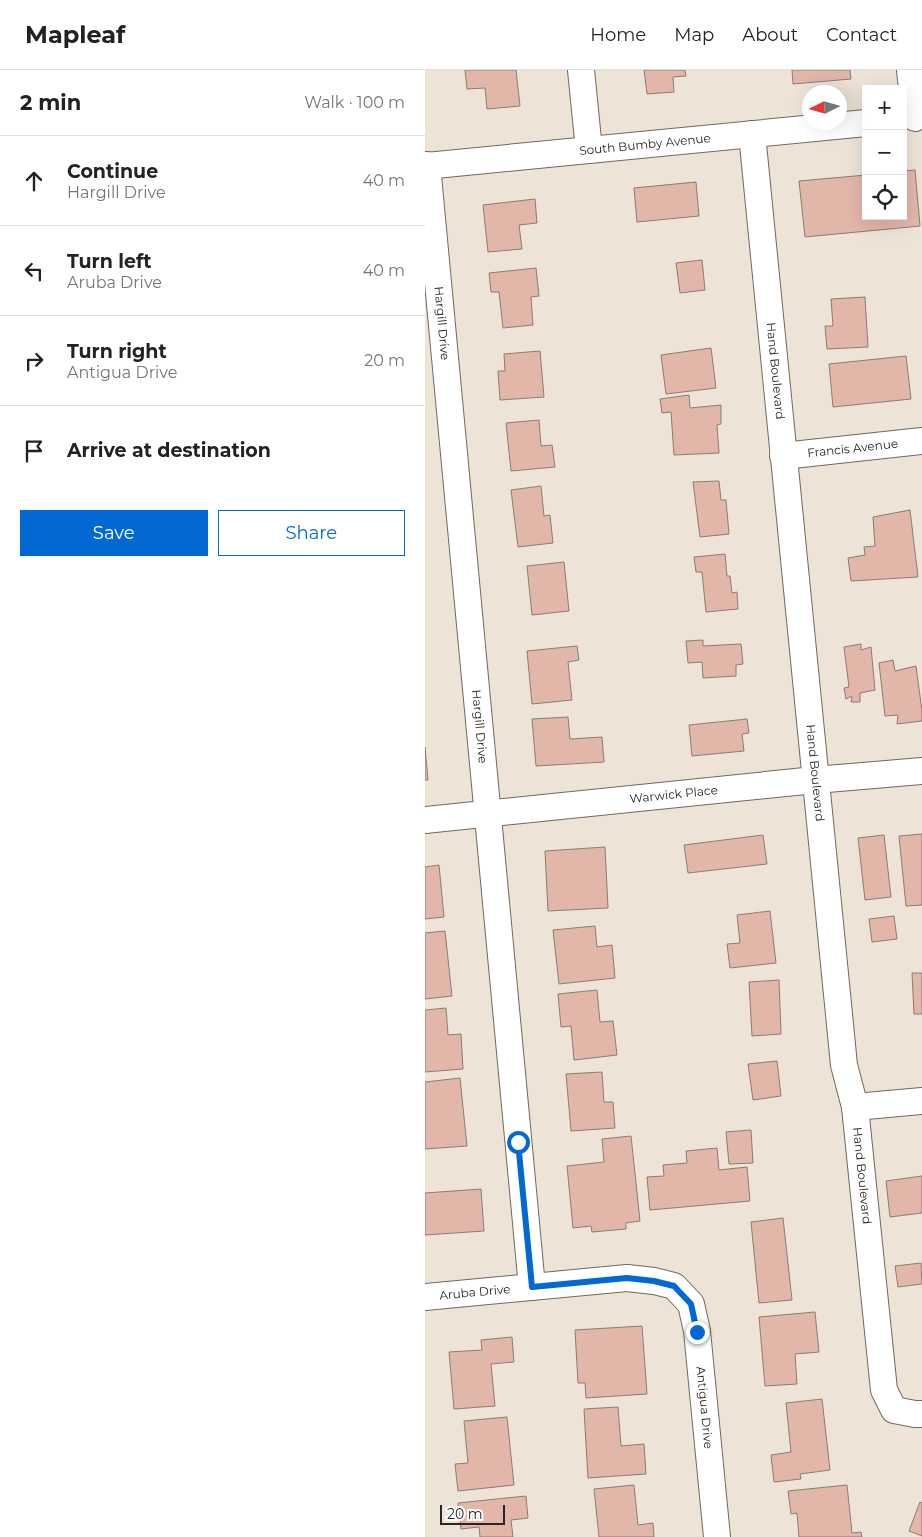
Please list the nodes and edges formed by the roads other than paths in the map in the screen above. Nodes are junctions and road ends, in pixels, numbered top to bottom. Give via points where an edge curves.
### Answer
1 (581, 70) edge
2 (910, 70) edge
3 (913, 118) edge
4 (862, 123) edge
5 (752, 134) junction
6 (589, 150) junction
7 (426, 166) edge
8 (922, 441) edge
9 (783, 456) junction
10 (922, 771) edge
11 (815, 780) junction
12 (488, 814) junction
13 (425, 820) edge
14 (922, 1101) edge
15 (855, 1107) junction
16 (674, 1286) joint
17 (532, 1287) junction
18 (425, 1297) edge
19 (922, 1414) edge
20 (717, 1537) edge

1 - 6 street
2 - 3 street
4 - 5 street, South Bumby Avenue
5 - 6 street, South Bumby Avenue
5 - 9 street, Hand Boulevard
6 - 7 street, South Bumby Avenue
7 - 12 street, Hargill Drive
8 - 9 street, Francis Avenue
9 - 11 street, Hand Boulevard
10 - 11 street, Warwick Place
11 - 12 street, Warwick Place
11 - 15 street, Hand Boulevard via 843,1065
12 - 13 street, Warwick Place
12 - 17 street, Hargill Drive
14 - 15 street
15 - 19 street, Hand Boulevard via 884,1390 894,1410
16 - 17 street, Aruba Drive via 627,1278
16 - 20 street, Antigua Drive via 691,1304 697,1332
17 - 18 street, Aruba Drive

